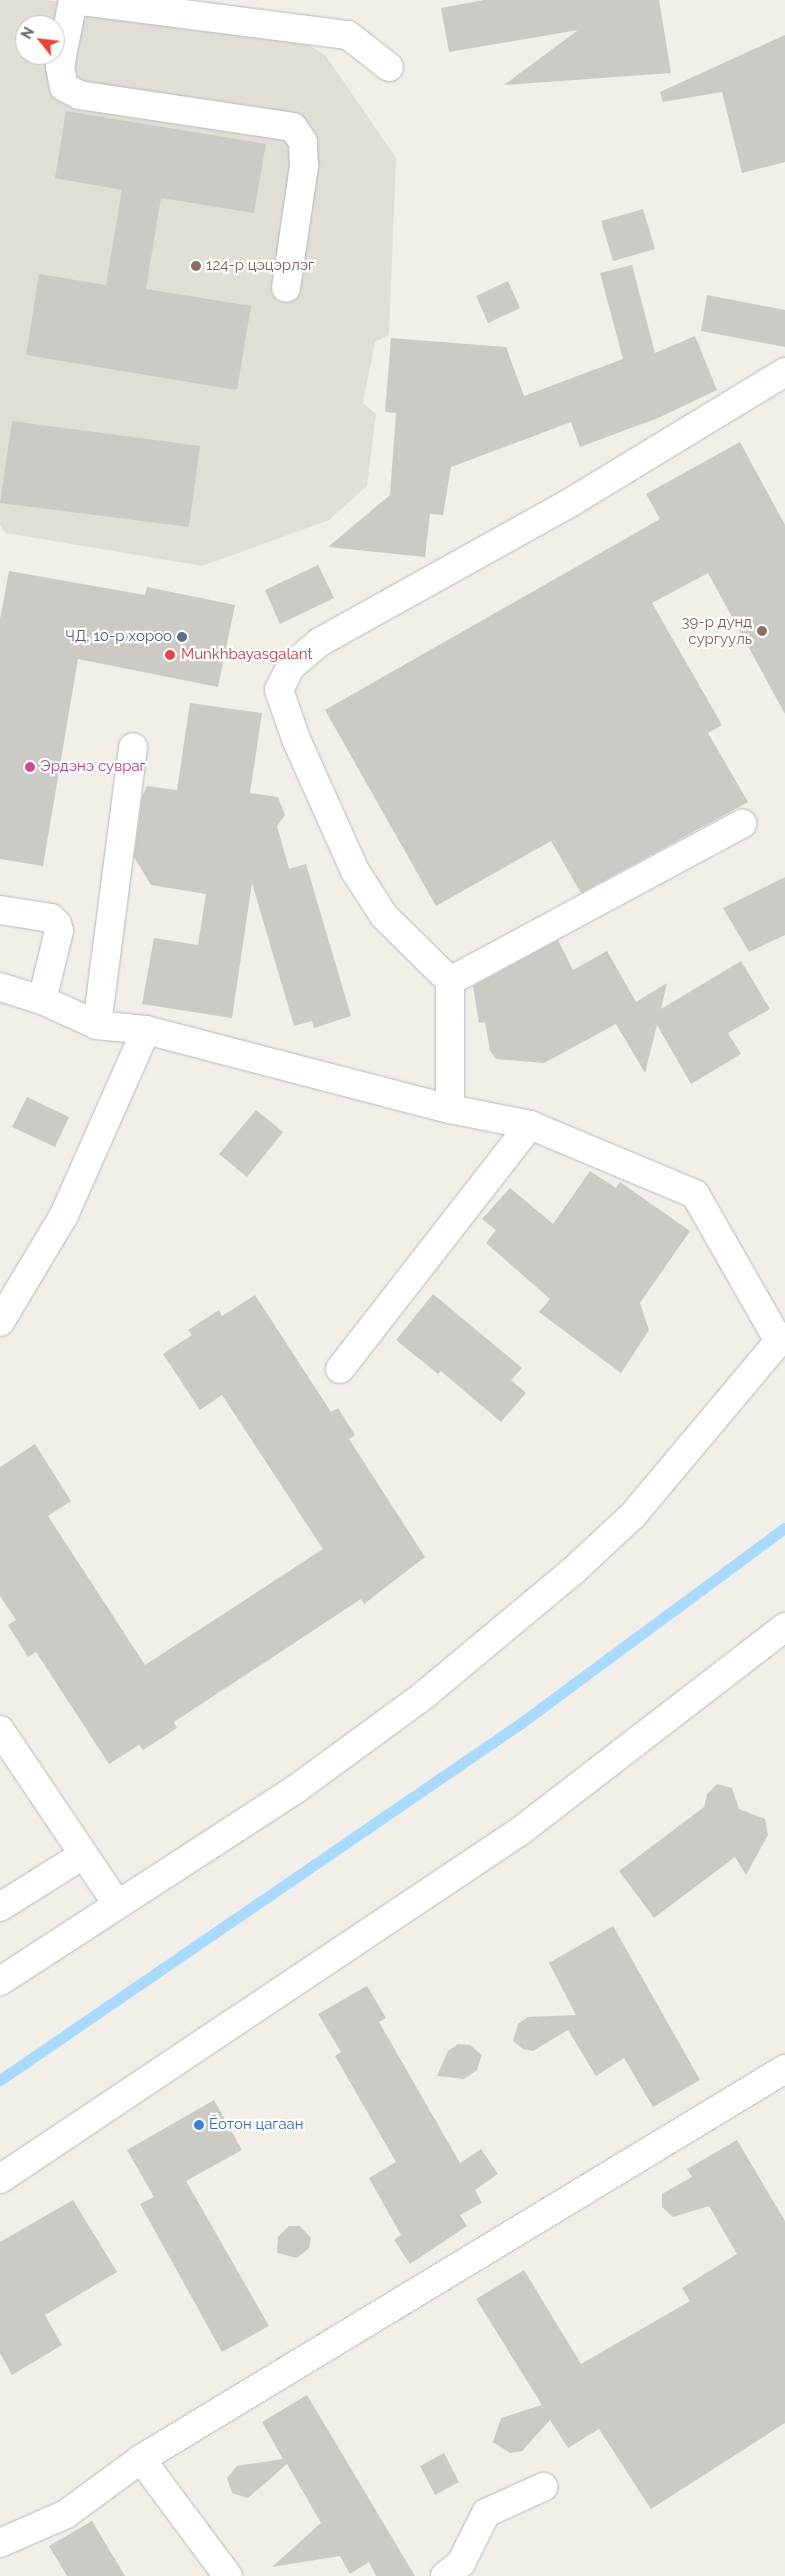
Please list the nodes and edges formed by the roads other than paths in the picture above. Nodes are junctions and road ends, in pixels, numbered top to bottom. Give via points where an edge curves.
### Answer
1 (74, 0) edge
2 (389, 67) dead end
3 (286, 288) dead end
4 (785, 372) edge
5 (133, 747) dead end
6 (742, 824) dead end
7 (0, 910) edge
8 (450, 981) junction
9 (0, 987) edge
10 (42, 1000) junction
11 (97, 1025) junction
12 (146, 1030) junction
13 (450, 1109) junction
14 (530, 1125) junction
15 (0, 1322) edge
16 (782, 1339) edge
17 (340, 1369) dead end
18 (785, 1627) edge
19 (0, 1730) edge
20 (83, 1855) junction
21 (117, 1904) junction
22 (0, 1907) edge
23 (0, 1981) edge
24 (785, 2069) edge
25 (0, 2179) edge
26 (142, 2460) junction
27 (542, 2487) dead end
28 (0, 2544) edge
29 (228, 2576) edge
30 (445, 2576) edge

1 - 2 street via 348,35
1 - 3 street via 60,67 64,87 79,95 293,127 303,142 304,166
4 - 8 street via 568,504 320,642 290,667 279,690 296,739 355,871 384,916
5 - 11 street
6 - 8 street
7 - 10 street via 51,918 57,924 59,931
8 - 13 street
9 - 10 street
10 - 11 street
11 - 12 street
12 - 13 street
12 - 15 street via 64,1215
13 - 14 street
14 - 16 street via 695,1194
14 - 17 street
16 - 21 street via 632,1516 573,1571 423,1696 296,1790
18 - 25 street via 519,1832
19 - 20 street
20 - 21 street
20 - 22 street
21 - 23 street
24 - 26 street
26 - 28 street via 66,2514
26 - 29 street
27 - 30 street via 486,2514 462,2564

